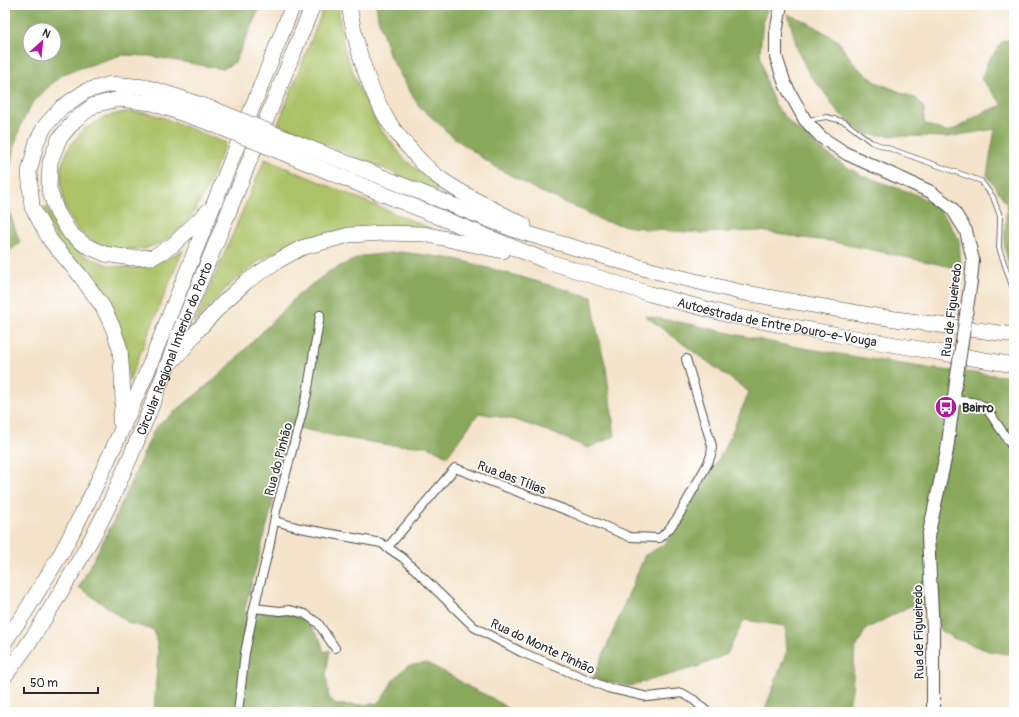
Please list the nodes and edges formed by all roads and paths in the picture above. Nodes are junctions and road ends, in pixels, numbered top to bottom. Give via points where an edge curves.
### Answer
1 (293, 5) edge
2 (312, 5) edge
3 (349, 5) edge
4 (781, 5) edge
5 (212, 116) junction
6 (805, 120) junction
7 (295, 150) junction
8 (213, 207) junction
9 (560, 244) junction
10 (544, 260) junction
11 (1014, 292) edge
12 (320, 315) dead end
13 (1014, 335) edge
14 (686, 359) dead end
15 (1014, 365) edge
16 (168, 366) junction
17 (954, 400) junction
18 (117, 440) junction
19 (1014, 449) edge
20 (275, 521) junction
21 (387, 548) junction
22 (254, 608) junction
23 (5, 641) edge
24 (335, 648) dead end
25 (5, 676) edge
26 (238, 712) edge
27 (708, 712) edge
28 (933, 712) edge

1 - 8 highway, Circular Regional Interior do Porto
2 - 16 highway, Circular Regional Interior do Porto
3 - 9 highway via 357,46 372,91 383,114 419,160 457,190
4 - 6 street, Rua de Figueiredo via 776,33 776,57 785,84
5 - 7 highway, bridge
5 - 8 highway via 119,99 94,105 75,120 59,139 50,162 50,189 57,212 70,233 85,245 105,254 131,258 153,257 173,245
5 - 18 highway via 178,97 145,87 111,84 86,91 62,107 45,126 37,141 28,172 32,207 50,240 103,307 120,349 123,401
6 - 11 lane via 827,117 845,122 871,142 981,181 993,197 1000,216 999,248
6 - 17 street, Rua de Figueiredo, bridge via 821,137 847,154 931,192 951,207 966,231 972,260 971,281
7 - 9 highway
7 - 10 highway
8 - 18 highway, Circular Regional Interior do Porto
9 - 13 highway, Autoestrada de Entre Douro-e-Vouga via 740,292 881,317
10 - 15 highway, Autoestrada de Entre Douro-e-Vouga via 650,294 733,316
10 - 16 highway via 424,234 349,235 301,248 246,282 198,330
12 - 20 street, Rua do Pinhão via 307,394
14 - 21 street, Rua das Tílias via 712,446 711,455 678,518 660,538 630,537 455,468
16 - 25 highway, Circular Regional Interior do Porto via 108,506 43,622
17 - 19 street via 980,404 987,409
17 - 28 street, Rua de Figueiredo via 947,450 928,537 933,631
18 - 23 highway, Circular Regional Interior do Porto via 62,552
20 - 21 street, Rua do Monte Pinhão via 381,543
20 - 22 street, Rua do Pinhão
21 - 27 street, Rua do Monte Pinhão via 403,558 474,627 521,652 608,688 648,697 682,693
22 - 24 street via 290,610 305,614 318,623
22 - 26 street, Rua do Pinhão via 245,653

